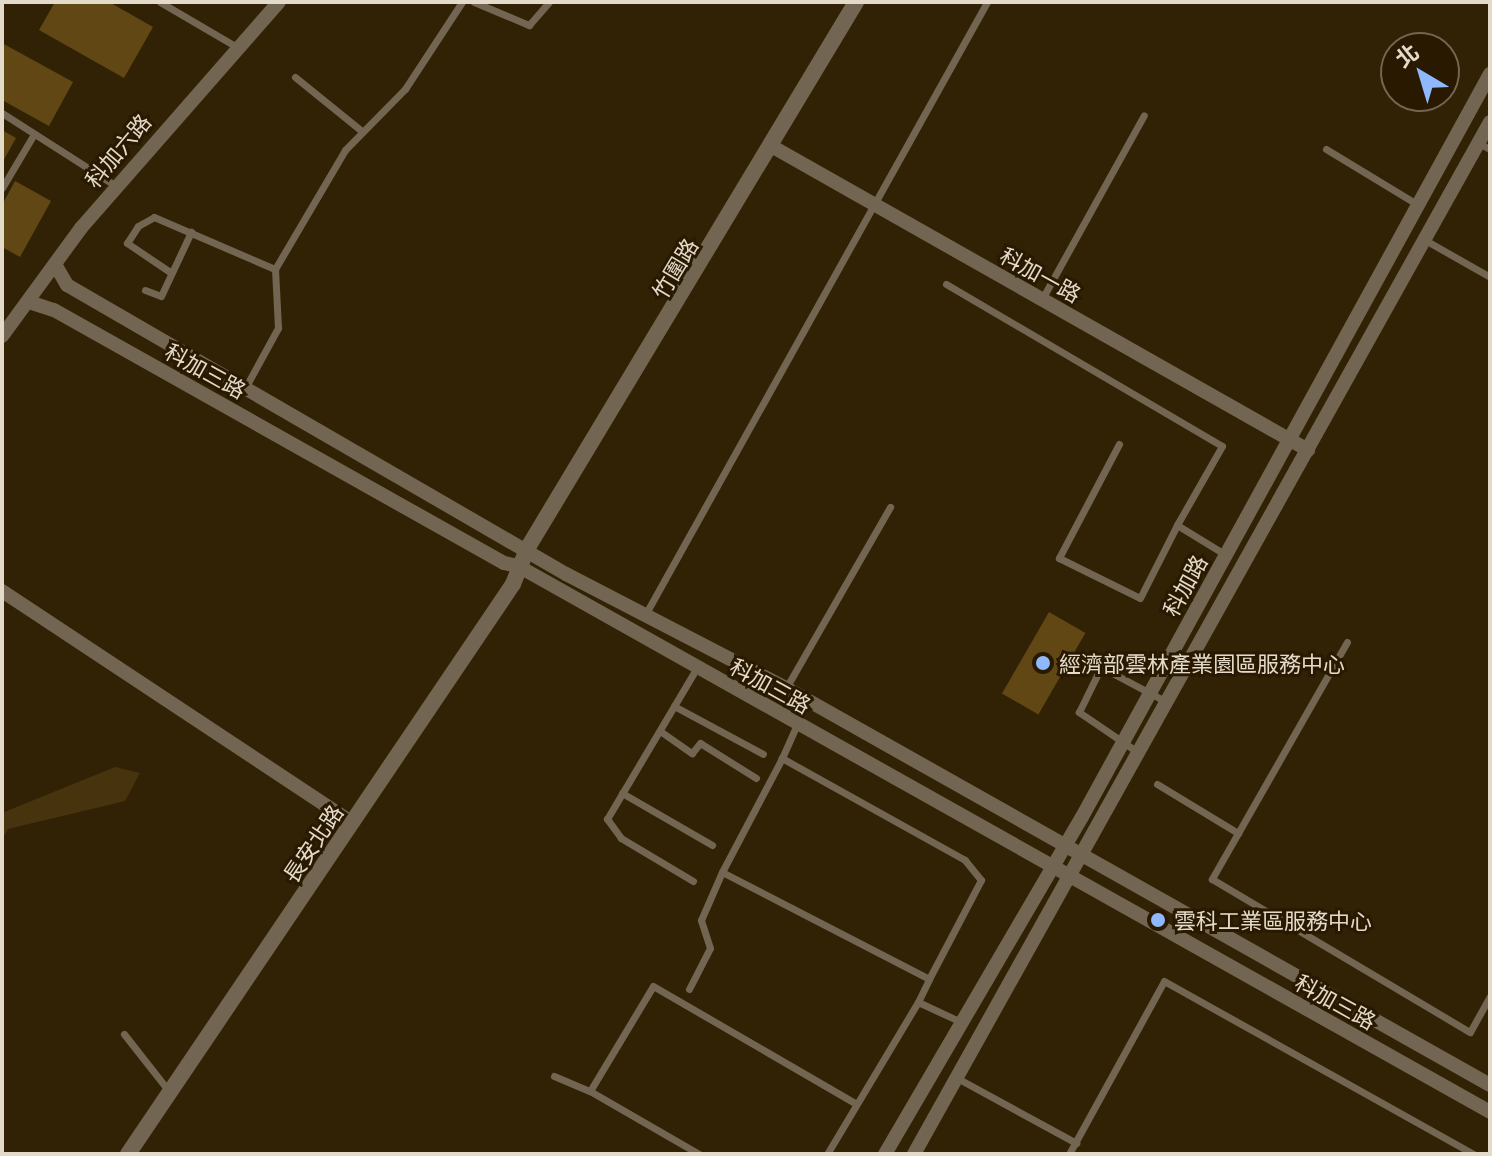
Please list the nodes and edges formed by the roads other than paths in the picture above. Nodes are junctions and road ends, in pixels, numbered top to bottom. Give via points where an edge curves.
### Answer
1 (160, 2) edge
2 (279, 2) edge
3 (462, 2) edge
4 (474, 2) edge
5 (549, 2) edge
6 (856, 2) edge
7 (987, 2) edge
8 (237, 47) junction
9 (1490, 74) edge
10 (295, 77) dead end
11 (2, 113) edge
12 (1144, 115) dead end
13 (1490, 122) edge
14 (363, 132) junction
15 (34, 134) junction
16 (1484, 146) edge
17 (773, 147) junction
18 (1326, 149) dead end
19 (116, 186) junction
20 (2, 188) edge
21 (873, 205) junction
22 (1418, 205) junction
23 (191, 232) junction
24 (1425, 240) junction
25 (56, 266) junction
26 (275, 269) junction
27 (170, 272) junction
28 (1490, 277) edge
29 (946, 284) dead end
30 (145, 290) dead end
31 (1042, 299) junction
32 (29, 302) junction
33 (2, 336) edge
34 (244, 390) junction
35 (1288, 438) junction
36 (1119, 444) dead end
37 (1308, 450) junction
38 (890, 507) dead end
39 (1177, 525) junction
40 (1226, 555) junction
41 (524, 556) junction
42 (2, 591) edge
43 (645, 615) junction
44 (1347, 642) dead end
45 (696, 669) junction
46 (786, 688) junction
47 (1150, 693) junction
48 (1167, 702) junction
49 (674, 706) junction
50 (797, 725) junction
51 (660, 731) junction
52 (1123, 742) junction
53 (1139, 753) junction
54 (763, 754) dead end
55 (782, 758) junction
56 (756, 778) dead end
57 (1157, 784) dead end
58 (622, 793) junction
59 (352, 823) junction
60 (1238, 833) junction
61 (1066, 844) junction
62 (712, 845) dead end
63 (1083, 855) junction
64 (1052, 868) junction
65 (722, 872) junction
66 (1069, 878) junction
67 (693, 881) dead end
68 (929, 979) junction
69 (689, 989) dead end
70 (1490, 996) edge
71 (918, 1002) junction
72 (959, 1021) junction
73 (124, 1034) dead end
74 (554, 1076) dead end
75 (957, 1078) junction
76 (1490, 1085) edge
77 (590, 1091) junction
78 (170, 1092) junction
79 (855, 1103) junction
80 (1490, 1112) edge
81 (1076, 1143) junction
82 (128, 1154) edge
83 (699, 1154) edge
84 (827, 1154) edge
85 (885, 1154) edge
86 (914, 1154) edge
87 (1069, 1154) edge
88 (1473, 1154) edge

1 - 8 lane
2 - 8 street, 科加六路
3 - 14 lane via 405,89
4 - 5 lane via 529,25
6 - 17 street, 竹圍路
7 - 21 lane
8 - 19 street, 科加六路
9 - 22 street, 科加路
10 - 14 lane
11 - 15 lane
12 - 31 lane
13 - 16 street, 科加路
14 - 26 lane via 345,150
15 - 19 lane
15 - 20 lane
16 - 24 street, 科加路
17 - 21 street, 科加一路
17 - 41 street, 竹圍路
18 - 22 lane
19 - 25 street, 科加六路
21 - 31 street, 科加一路
21 - 43 lane
22 - 35 street, 科加路
23 - 26 lane
23 - 27 lane
23 - 27 lane via 154,217 138,226 127,243
24 - 28 lane
24 - 37 street, 科加路
25 - 32 street, 科加六路
25 - 34 street, 科加三路 via 67,285
26 - 34 lane via 278,328
27 - 30 lane via 161,296
29 - 39 lane via 1222,446
31 - 35 street, 科加一路
32 - 33 street, 科加六路
32 - 41 street, 科加三路 via 54,310 504,563
34 - 41 street, 科加三路
35 - 37 street, 科加一路
35 - 40 street, 科加路
36 - 39 lane via 1059,558 1140,598
37 - 48 street, 科加路
38 - 46 lane
39 - 40 lane
40 - 47 street, 科加路
41 - 43 street, 科加三路
41 - 45 street, 科加三路
41 - 59 street, 長安北路 via 513,584
42 - 59 street
43 - 46 street, 科加三路
44 - 60 lane
45 - 49 lane
45 - 50 street, 科加三路
46 - 61 street, 科加三路
47 - 48 lane
47 - 52 street, 科加路
47 - 52 lane via 1101,667 1079,712
48 - 53 street, 科加路
49 - 51 lane
49 - 54 lane
50 - 55 lane
50 - 64 street, 科加三路
51 - 56 lane via 692,753 700,743
51 - 58 lane
52 - 53 lane
52 - 61 street, 科加路
53 - 63 street, 科加路
55 - 65 lane
55 - 68 lane via 965,860 981,880
57 - 60 lane
58 - 62 lane
58 - 67 lane via 607,819 621,838
59 - 78 street, 長安北路
60 - 70 lane via 1212,879 1470,1032
61 - 63 street, 科加三路
61 - 64 street, 科加路
63 - 66 street, 科加路
63 - 76 street, 科加三路
64 - 66 street, 科加三路
64 - 72 street, 科加路
65 - 68 lane
65 - 69 lane via 701,920 710,948
66 - 75 street, 科加路
66 - 80 street, 科加三路
68 - 71 lane
71 - 72 lane
71 - 79 lane
72 - 85 street, 科加路
73 - 78 lane
74 - 77 lane
75 - 81 lane
75 - 86 street, 科加路
77 - 79 lane via 653,986
77 - 83 lane
78 - 82 street, 長安北路
79 - 84 lane
81 - 87 lane
81 - 88 lane via 1164,981

